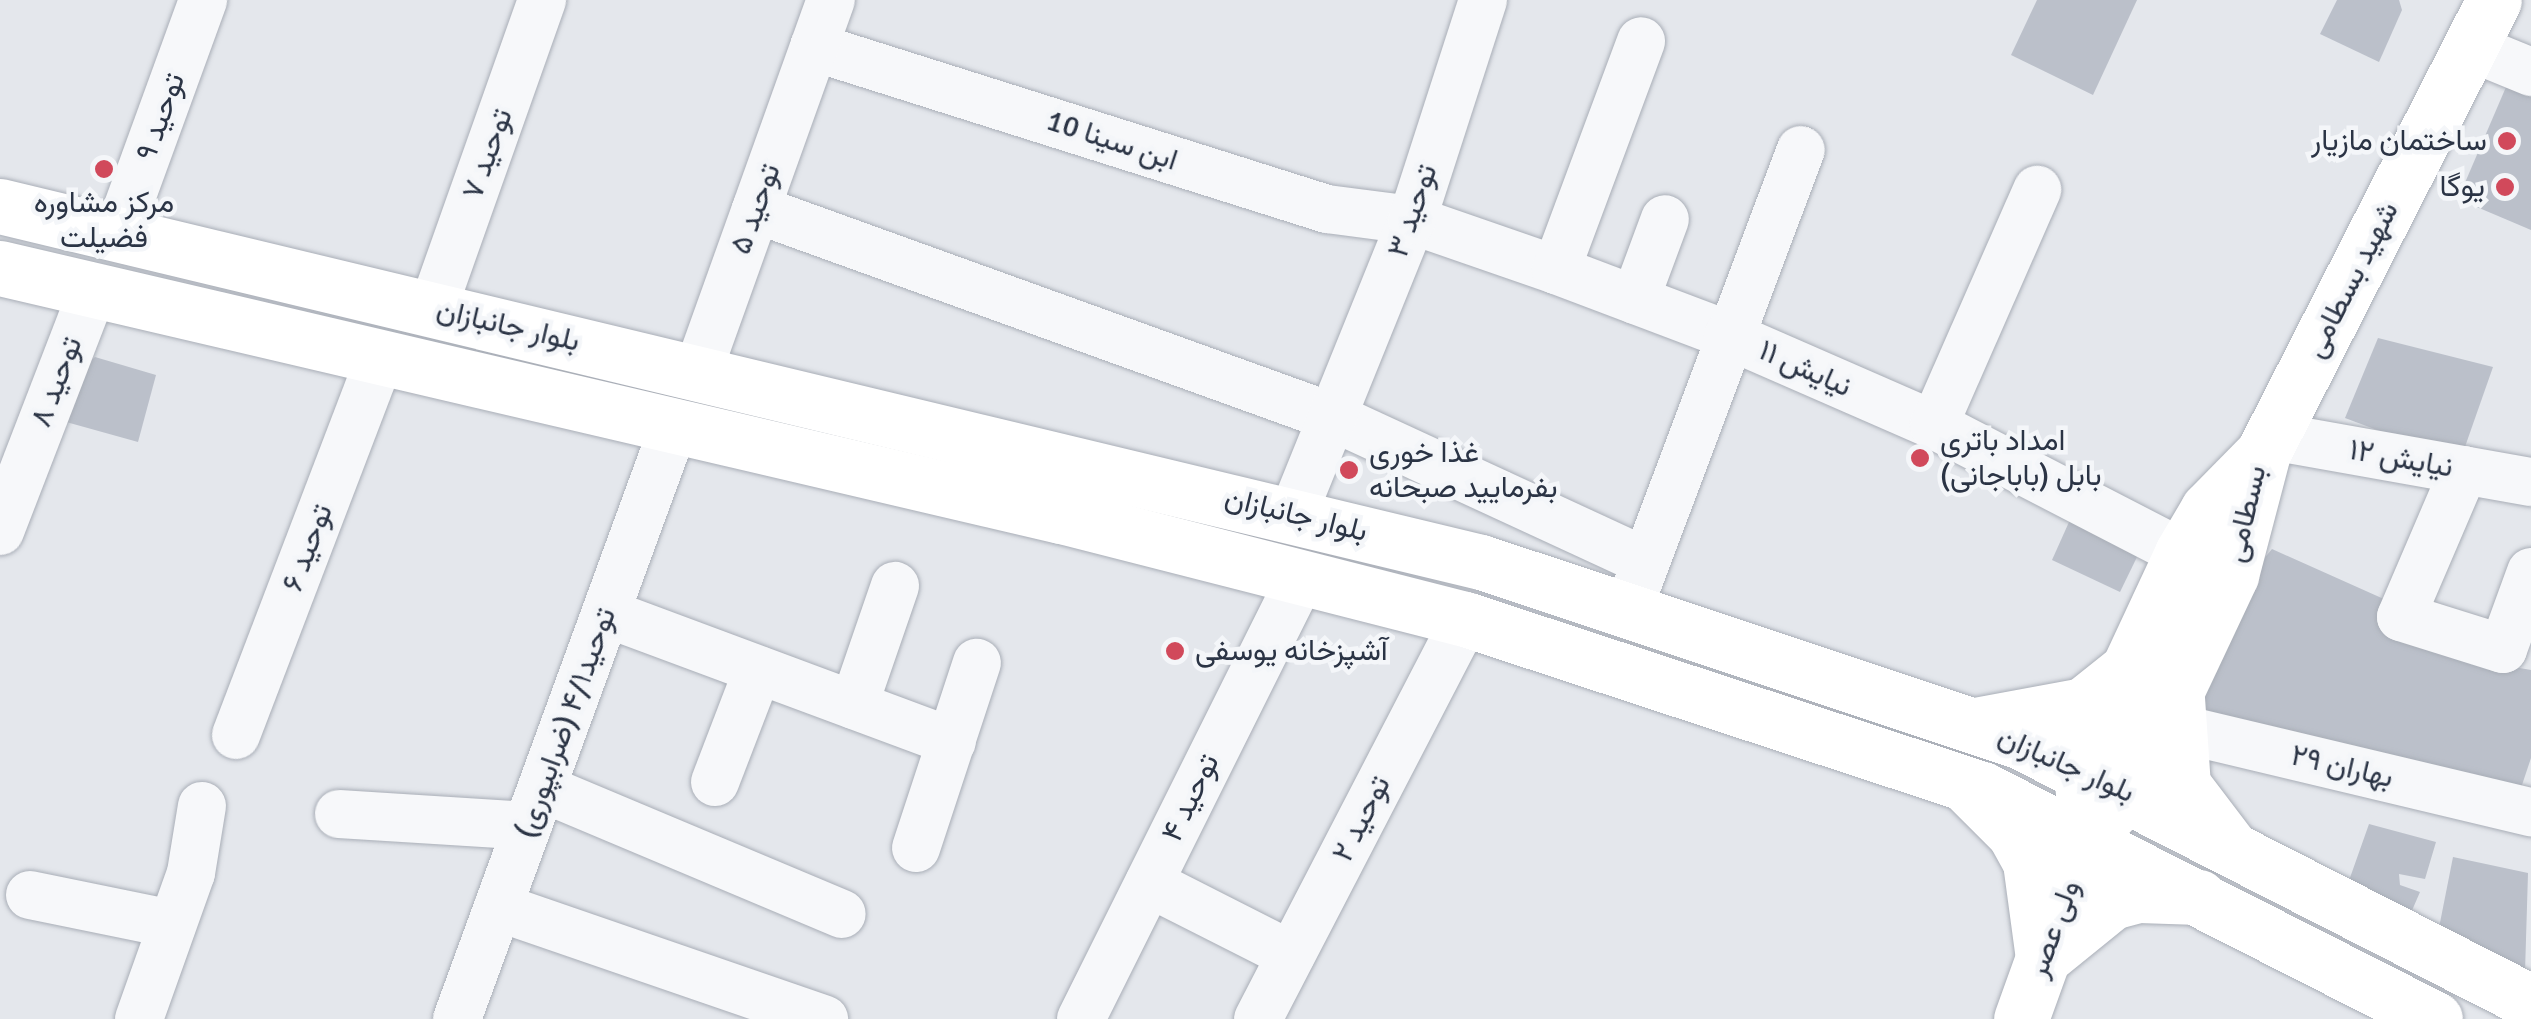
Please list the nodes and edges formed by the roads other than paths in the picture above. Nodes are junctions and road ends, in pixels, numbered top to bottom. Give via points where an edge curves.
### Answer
1 (204, 0) edge
2 (542, 0) edge
3 (831, 0) edge
4 (1483, 0) edge
5 (2479, 14) edge
6 (1641, 41) dead end
7 (814, 47) junction
8 (2531, 72) edge
9 (1801, 150) dead end
10 (2036, 190) dead end
11 (0, 206) edge
12 (756, 209) junction
13 (1665, 219) dead end
14 (1412, 220) junction
15 (118, 234) junction
16 (0, 268) edge
17 (1556, 270) junction
18 (93, 290) junction
19 (1635, 300) junction
20 (433, 308) junction
21 (1728, 335) junction
22 (379, 360) junction
23 (698, 371) junction
24 (1335, 418) junction
25 (674, 426) junction
26 (1934, 426) junction
27 (2268, 444) junction
28 (2464, 470) junction
29 (2531, 482) edge
30 (1293, 514) junction
31 (0, 531) edge
32 (2182, 553) junction
33 (2531, 572) edge
34 (1301, 577) junction
35 (1636, 585) junction
36 (896, 586) dead end
37 (606, 613) junction
38 (1465, 618) junction
39 (977, 663) dead end
40 (758, 670) junction
41 (854, 705) junction
42 (2159, 707) junction
43 (1975, 725) junction
44 (236, 735) dead end
45 (952, 742) junction
46 (2105, 781) junction
47 (715, 782) dead end
48 (1963, 782) junction
49 (202, 806) dead end
50 (535, 807) junction
51 (2531, 812) edge
52 (339, 814) dead end
53 (2086, 838) junction
54 (2228, 844) junction
55 (916, 848) dead end
56 (1149, 883) junction
57 (30, 895) dead end
58 (2199, 897) junction
59 (498, 908) junction
60 (842, 914) dead end
61 (172, 924) junction
62 (1291, 956) junction
63 (2043, 958) junction
64 (2531, 1002) edge
65 (795, 1014) edge
66 (140, 1019) edge
67 (457, 1019) edge
68 (1080, 1019) edge
69 (1258, 1019) edge
70 (2021, 1019) edge
71 (2435, 1019) edge

1 - 15 street, توحید ۹
2 - 20 street, توحید ۷
3 - 7 street, توحید ۵
4 - 14 street, توحید ۳
5 - 8 street
5 - 27 main road, شهید بسطامی
6 - 17 street
7 - 12 street, توحید ۵
7 - 14 street, ابن سینا 10 via 1327,210
9 - 21 street
10 - 26 street
11 - 15 main road, بلوار جانبازان
12 - 23 street, توحید ۵
12 - 24 street
13 - 19 street
14 - 17 street, نیایش ۱۱
14 - 24 street, توحید ۳
15 - 20 main road, بلوار جانبازان
16 - 18 main road, بلوار جانبازان
17 - 19 street, نیایش ۱۱
18 - 22 main road, بلوار جانبازان
18 - 31 street, توحید ۸
19 - 21 street, نیایش ۱۱
20 - 23 main road, بلوار جانبازان
21 - 26 street, نیایش ۱۱
21 - 35 street
22 - 25 main road, بلوار جانبازان
22 - 44 street, توحید ۶
23 - 30 main road, بلوار جانبازان
24 - 30 street, توحید ۳
24 - 35 street
25 - 34 main road, بلوار جانبازان
25 - 37 street, توحید۴/۱ (ضرابپوری)
26 - 32 street, نیایش ۱۱
27 - 28 street, نیایش ۱۲
27 - 32 main road, بسطامی via 2208,509
27 - 42 main road, بسطامی via 2231,575
28 - 29 street, نیایش ۱۲
28 - 33 street via 2401,617 2502,650
30 - 35 main road, بلوار جانبازان via 1481,562
32 - 42 main road, بسطامی
34 - 38 main road, بلوار جانبازان
34 - 56 street, توحید ۴
35 - 43 main road, بلوار جانبازان
36 - 41 street
37 - 40 street
37 - 50 street, توحید۴/۱ (ضرابپوری)
38 - 48 main road, بلوار جانبازان
38 - 62 street, توحید ۲
39 - 45 street
40 - 41 street
40 - 47 street
41 - 45 street
42 - 43 main road via 2083,705
42 - 46 main road, بسطامی
42 - 51 street, بهاران ۲۹
42 - 54 main road via 2183,785
43 - 46 main road, بلوار جانبازان
45 - 55 street
46 - 53 main road, بسطامی
46 - 54 main road, بلوار جانبازان
48 - 53 main road, بلوار جانبازان
48 - 63 main road via 2014,834 2030,862
49 - 61 street via 192,873
50 - 52 street
50 - 59 street, توحید۴/۱ (ضرابپوری)
50 - 60 street
53 - 58 main road, بلوار جانبازان
53 - 63 main road, ولی عصر
54 - 64 main road, بلوار جانبازان
56 - 62 street
56 - 68 street, توحید ۴
57 - 61 street
58 - 63 main road via 2139,895 2112,902
58 - 71 main road, بلوار جانبازان
59 - 65 street
59 - 67 street, توحید۴/۱ (ضرابپوری)
61 - 66 street
62 - 69 street, توحید ۲
63 - 70 main road, ولی عصر

